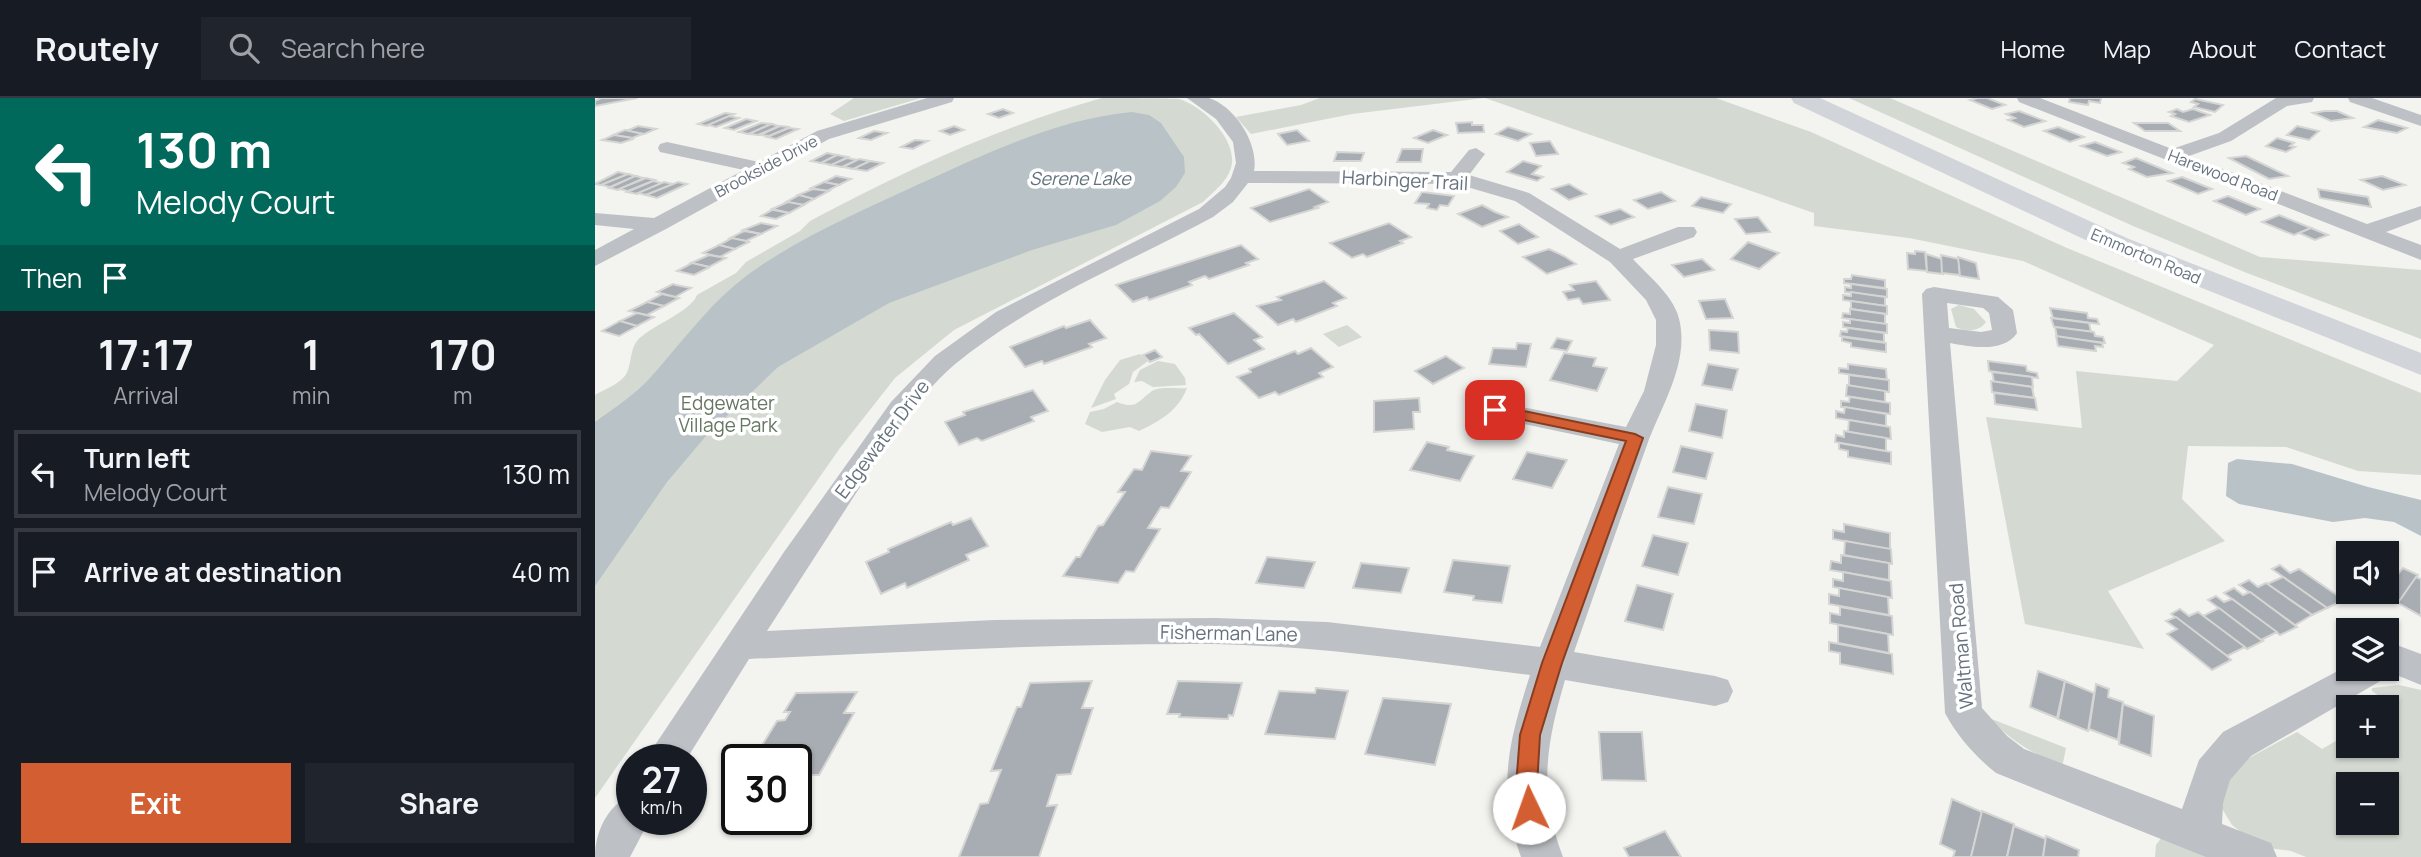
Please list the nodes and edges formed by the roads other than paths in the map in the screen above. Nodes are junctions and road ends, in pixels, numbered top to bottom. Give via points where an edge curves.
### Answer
1 (946, 98) edge
2 (1195, 98) edge
3 (1803, 98) edge
4 (1817, 98) edge
5 (2025, 98) edge
6 (2305, 98) edge
7 (2356, 98) edge
8 (2421, 121) edge
9 (1876, 133) junction
10 (667, 148) dead end
11 (1476, 153) dead end
12 (2173, 155) junction
13 (761, 168) junction
14 (1242, 177) junction
15 (1457, 178) junction
16 (2421, 212) edge
17 (595, 219) edge
18 (659, 225) junction
19 (2368, 231) junction
20 (1686, 232) dead end
21 (2421, 253) edge
22 (1618, 257) junction
23 (595, 258) edge
24 (1937, 334) dead end
25 (2421, 365) edge
26 (1495, 410) dead end
27 (1635, 438) junction
28 (740, 646) junction
29 (2399, 660) edge
30 (1552, 663) junction
31 (2421, 670) edge
32 (2351, 681) edge
33 (1715, 691) dead end
34 (675, 744) edge
35 (620, 835) edge
36 (2201, 835) junction
37 (607, 857) edge
38 (1542, 857) edge
39 (2256, 857) edge

1 - 13 street, Brookside Drive via 856,122
2 - 14 street via 1209,104 1235,130 1246,162
3 - 9 main road, Emmorton Road
4 - 9 main road, Emmorton Road
5 - 12 street, Harewood Road
6 - 12 street via 2282,102 2243,128
7 - 8 street
9 - 25 main road, Emmorton Road via 2130,250
10 - 13 street
11 - 15 street
12 - 19 street, Harewood Road
13 - 18 street, Brookside Drive
14 - 15 street, Harbinger Trail
14 - 28 street, Edgewater Drive via 1233,191 1206,213 1018,310 983,331 923,380
15 - 22 street, Harbinger Trail via 1522,197
16 - 19 street
17 - 18 street
18 - 23 street, Brookside Drive
19 - 21 street, Harewood Road
20 - 22 street
22 - 27 street, Harbinger Trail via 1656,297 1668,320 1668,345 1657,391
24 - 36 street, Waltman Road via 1964,713 2010,761
26 - 27 street
27 - 30 street, Harbinger Trail
28 - 30 street, Fisherman Lane via 994,634 1215,631 1327,636
28 - 34 street, Edgewater Drive
29 - 31 street
30 - 33 street, Fisherman Lane
30 - 38 street, Harbinger Trail via 1530,735 1527,786 1532,830
32 - 36 street via 2237,744 2213,772 2203,803
35 - 37 street
36 - 39 street, Waltman Road

